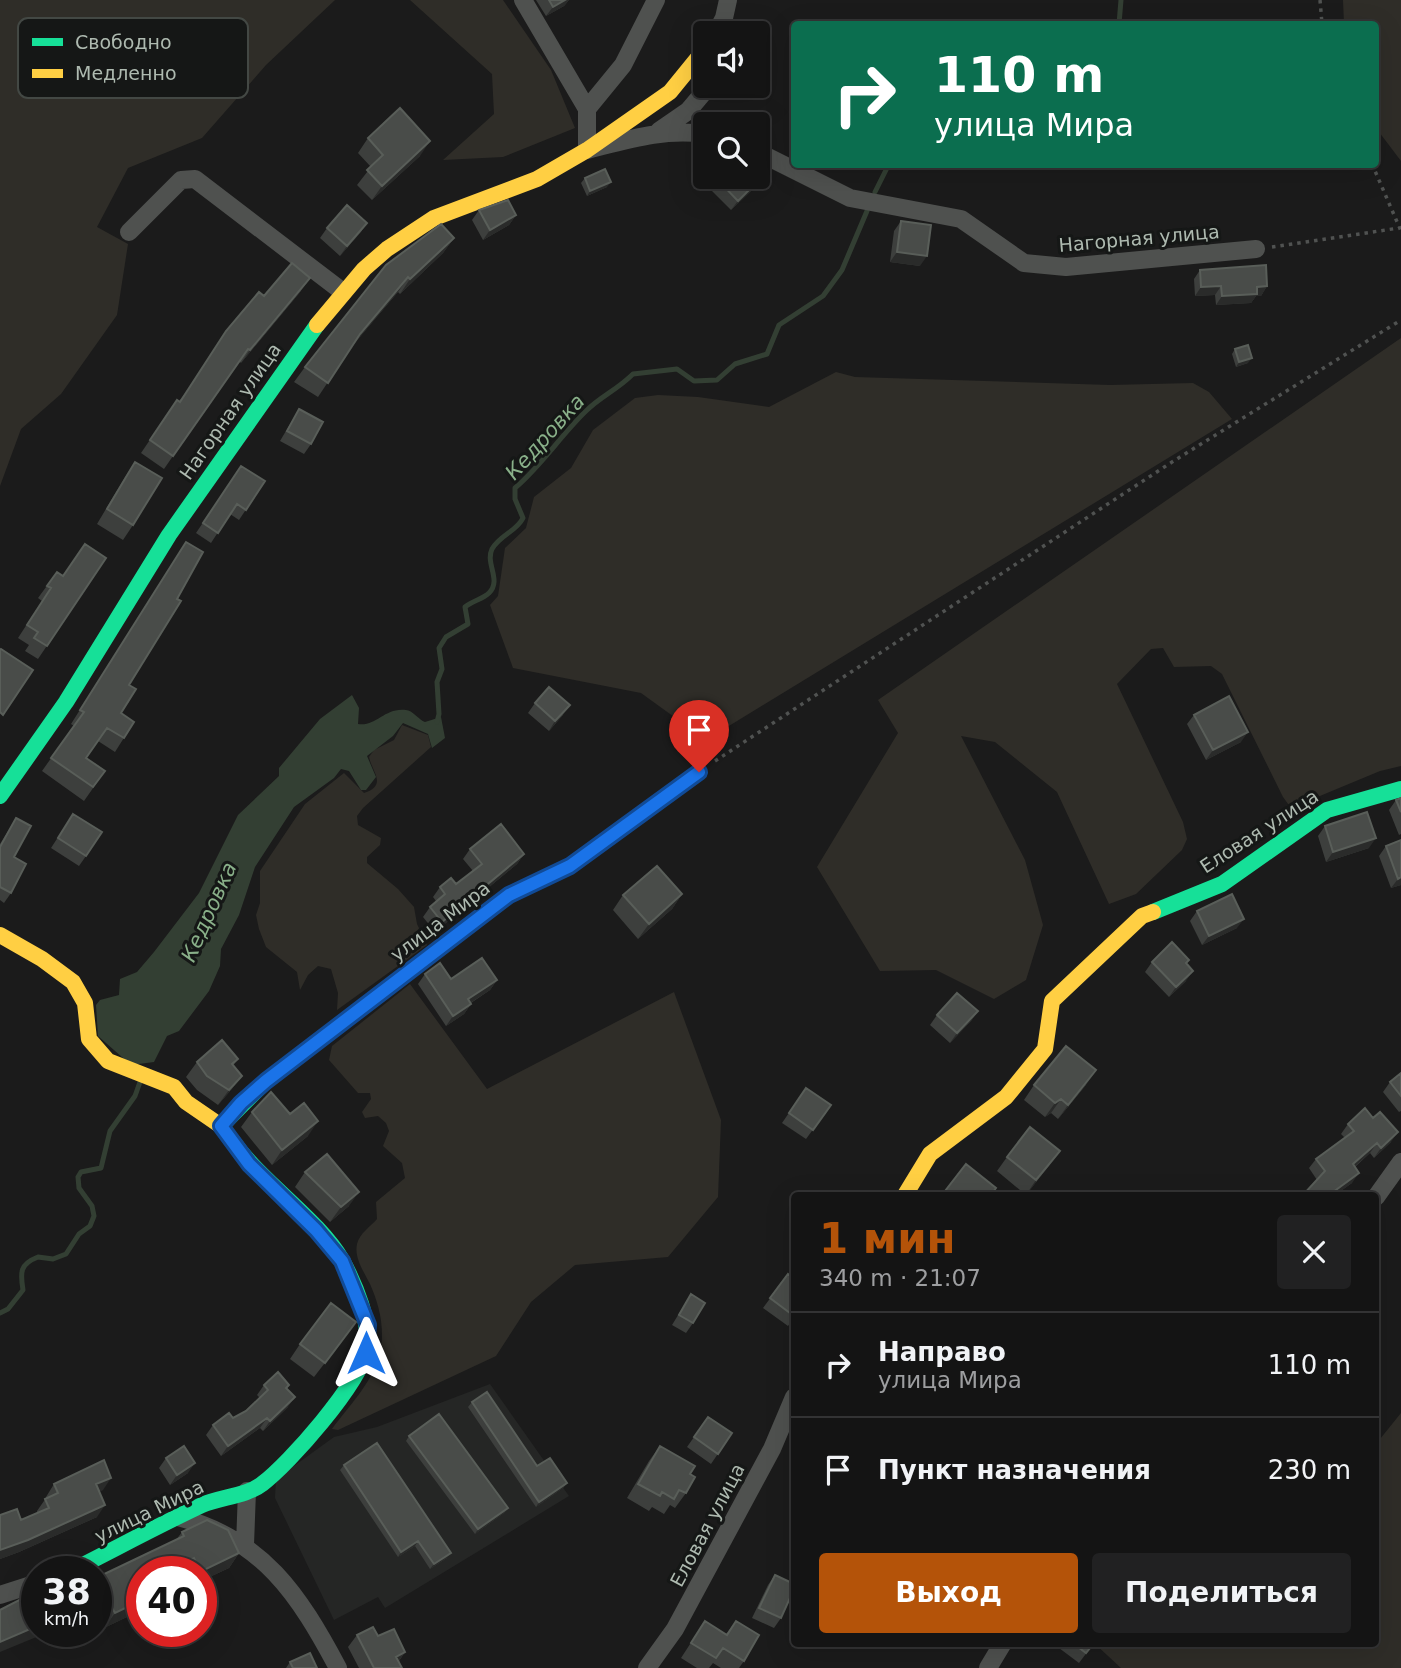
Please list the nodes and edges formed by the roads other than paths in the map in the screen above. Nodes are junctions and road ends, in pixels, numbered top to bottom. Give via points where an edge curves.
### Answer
1 (523, 0) edge
2 (656, 0) edge
3 (693, 64) edge
4 (699, 98) edge
5 (587, 109) junction
6 (693, 132) edge
7 (653, 134) junction
8 (587, 150) junction
9 (770, 158) edge
10 (129, 232) dead end
11 (1256, 249) road end
12 (343, 292) junction
13 (699, 772) road end
14 (1401, 789) edge
15 (0, 796) edge
16 (0, 934) edge
17 (221, 1126) junction
18 (1401, 1162) edge
19 (907, 1192) edge
20 (1379, 1192) edge
21 (791, 1404) edge
22 (247, 1491) junction
23 (178, 1517) junction
24 (245, 1545) junction
25 (106, 1556) edge
26 (21, 1588) edge
27 (0, 1595) edge
28 (1001, 1647) edge
29 (338, 1668) edge
30 (647, 1668) edge
31 (988, 1668) edge

1 - 5 street
2 - 5 street via 623,65
3 - 8 street, Нагорная улица via 670,92
4 - 7 street via 671,125
5 - 8 street
6 - 7 street, Нагорная улица
7 - 8 street, Нагорная улица
8 - 12 street, Нагорная улица via 537,178 423,224 387,249
9 - 11 street, Нагорная улица via 850,198 961,219 1008,254 1042,266 1066,268
10 - 12 street via 181,180 195,179
12 - 15 street, Нагорная улица via 302,343 169,535 66,702
13 - 17 street, улица Мира via 570,866 509,895 266,1081
14 - 19 street, Еловая улица via 1327,810 1222,884 1142,916 1052,1001 1045,1049 1006,1097 930,1154
16 - 17 street, улица Мира via 73,982 85,1003 89,1038 108,1061 174,1087 186,1102
17 - 22 street, улица Мира via 249,1164 329,1243 342,1261 368,1325 366,1353 310,1438 260,1486
18 - 20 street
21 - 30 street, Еловая улица via 772,1449 675,1629
22 - 23 street, улица Мира
22 - 24 street
23 - 24 street via 227,1533
23 - 25 street, улица Мира
24 - 29 street via 293,1594
26 - 27 street
28 - 31 street

